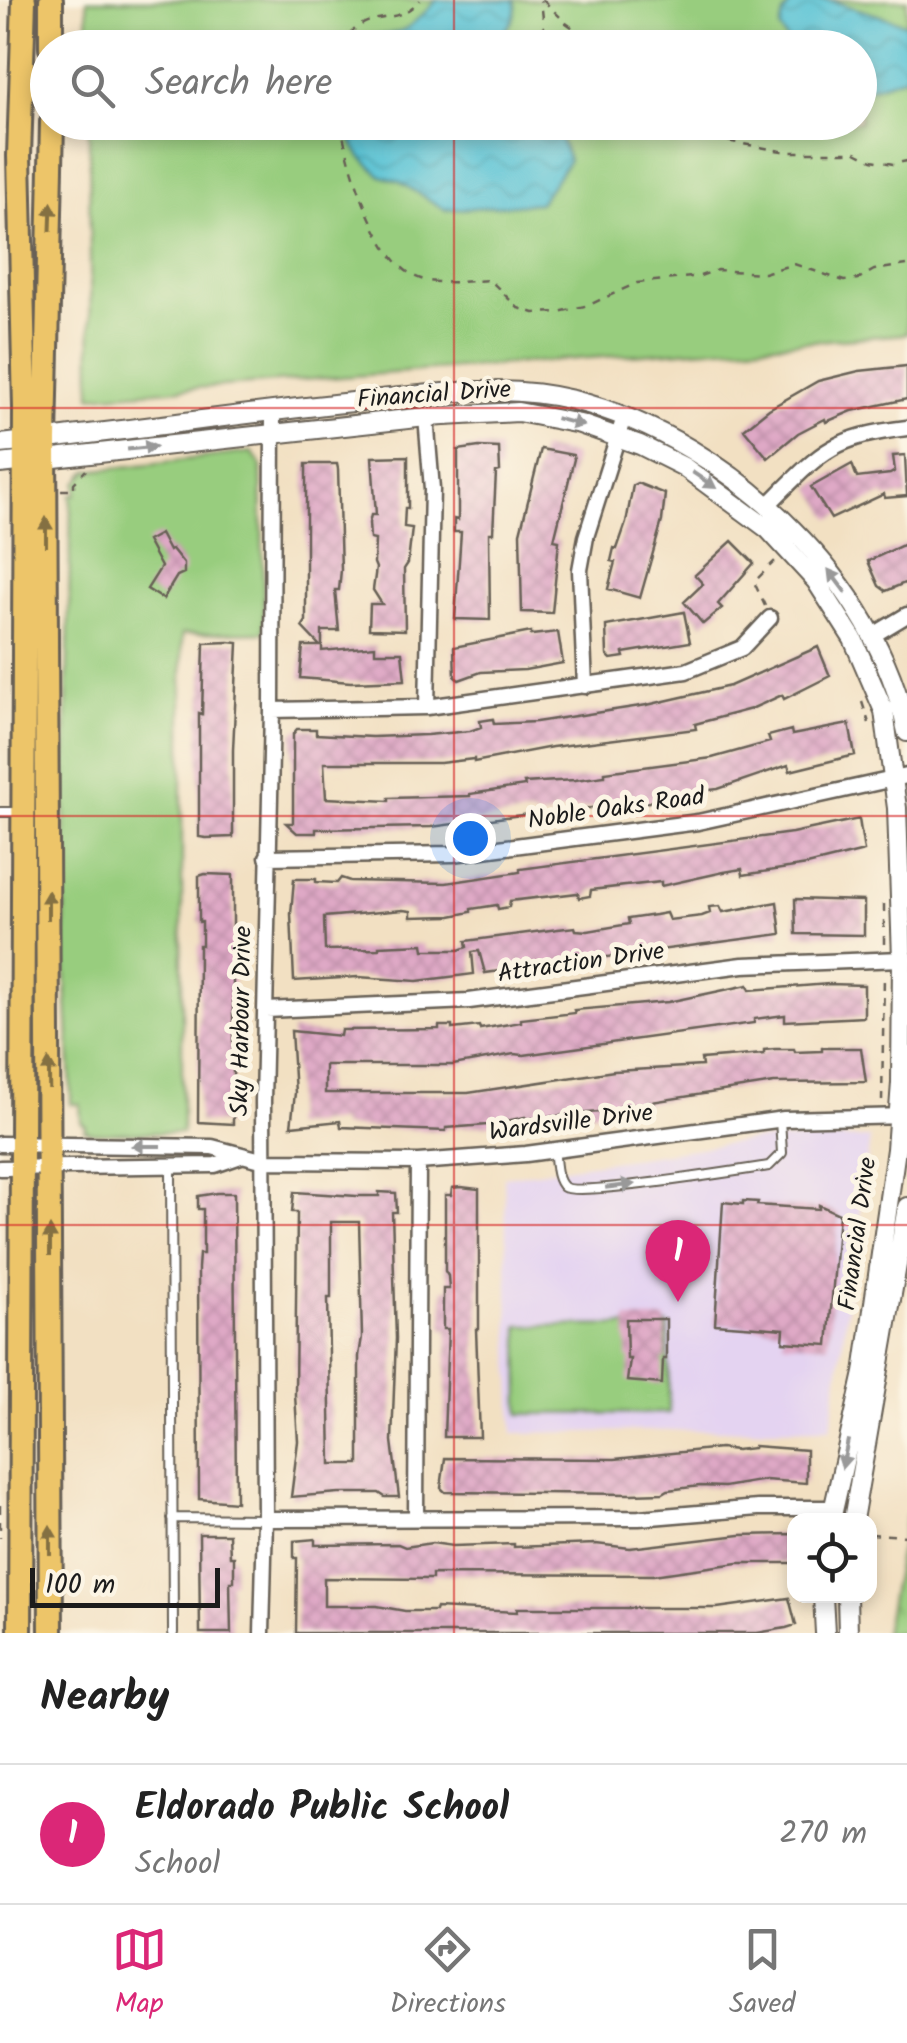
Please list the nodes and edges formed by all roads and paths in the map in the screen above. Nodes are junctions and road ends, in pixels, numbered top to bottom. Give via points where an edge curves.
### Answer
1 (24, 0) edge
2 (51, 0) edge
3 (420, 0) edge
4 (542, 0) edge
5 (544, 28) edge
6 (52, 30) edge
7 (353, 30) edge
8 (576, 30) edge
9 (51, 140) edge
10 (344, 140) edge
11 (721, 140) edge
12 (10, 156) edge
13 (907, 161) edge
14 (907, 265) edge
15 (273, 410) junction
16 (426, 417) junction
17 (624, 417) junction
18 (907, 428) edge
19 (273, 435) junction
20 (617, 437) junction
21 (0, 444) edge
22 (35, 451) junction
23 (0, 464) edge
24 (768, 505) junction
25 (780, 556) dead end
26 (907, 615) edge
27 (770, 618) joint
28 (872, 636) junction
29 (585, 686) junction
30 (862, 702) dead end
31 (427, 707) junction
32 (272, 710) junction
33 (871, 732) dead end
34 (907, 732) edge
35 (900, 777) edge
36 (11, 812) edge
37 (266, 857) junction
38 (902, 958) junction
39 (884, 976) dead end
40 (266, 1010) junction
41 (882, 1094) dead end
42 (903, 1116) edge
43 (780, 1120) junction
44 (10, 1144) edge
45 (554, 1149) junction
46 (49, 1156) junction
47 (241, 1156) junction
48 (265, 1161) junction
49 (418, 1162) junction
50 (171, 1166) junction
51 (10, 1168) edge
52 (907, 1206) edge
53 (0, 1504) edge
54 (820, 1513) edge
55 (832, 1513) edge
56 (854, 1513) edge
57 (172, 1518) junction
58 (266, 1519) junction
59 (416, 1519) junction
60 (877, 1534) edge
61 (907, 1536) edge
62 (0, 1538) edge
63 (823, 1603) edge
64 (847, 1603) edge
65 (20, 1633) edge
66 (51, 1633) edge
67 (173, 1633) edge
68 (262, 1633) edge
69 (825, 1633) edge
70 (848, 1633) edge

1 - 12 main road
2 - 6 main road
3 - 7 path via 396,17 372,18
4 - 5 path
4 - 8 path
22 -> 9 main road
10 - 14 path via 375,229 410,273 437,282 490,280 518,308 534,313 589,305 637,283 718,270 764,273 794,264 844,281
11 - 13 path
12 - 22 main road
15 - 17 street, Financial Drive via 502,392 571,400
15 - 19 street, Sky Harbour Drive
15 - 22 street, Financial Drive
16 - 19 street, Financial Drive
16 -> 20 street, Financial Drive via 518,412
16 - 31 street via 432,490
17 - 20 street
17 - 24 street, Financial Drive via 692,451
18 - 24 street via 864,433 831,447
22 -> 19 street, Financial Drive
19 - 32 street, Sky Harbour Drive
20 - 29 street via 580,570
20 -> 35 street, Financial Drive via 726,495 816,581 866,663
21 - 22 street, Financial Drive
22 - 23 street, Financial Drive
22 - 36 main road
46 -> 22 main road
28 -> 24 street, Financial Drive via 812,548
25 - 27 path via 754,582
26 - 28 street
27 - 29 street via 742,648 716,661
28 - 34 street, Financial Drive
29 - 31 street
30 - 33 path
31 - 32 street
32 - 37 street, Sky Harbour Drive
35 - 37 street, Noble Oaks Road via 698,822 452,854
35 - 38 street, Financial Drive
36 - 44 main road
37 - 40 street, Sky Harbour Drive
38 - 40 street, Attraction Drive via 743,965 469,1001
38 - 42 street, Financial Drive
39 - 41 path
40 - 48 street, Sky Harbour Drive
42 - 43 street, Wardsville Drive
42 -> 55 street, Financial Drive via 864,1373
43 - 45 street, Wardsville Drive
45 -> 43 lane via 558,1179 573,1191 710,1174 774,1163 783,1146
44 - 46 street
44 - 51 main road
45 - 49 street, Wardsville Drive
47 -> 46 street, Wardsville Drive via 212,1147
46 - 50 street, Wardsville Drive
46 - 51 street
66 -> 46 main road
47 - 48 street, Wardsville Drive
47 - 50 street, Wardsville Drive via 215,1166
48 - 49 street, Wardsville Drive
48 - 58 street, Sky Harbour Drive
49 - 59 street
50 - 57 lane
51 - 65 main road
52 - 56 street, Financial Drive
53 - 62 path
54 - 59 street via 758,1508 639,1518
57 - 58 lane
57 - 67 lane
58 - 59 street
58 - 68 street, Sky Harbour Drive
60 - 61 path
63 - 69 street
64 - 70 street

